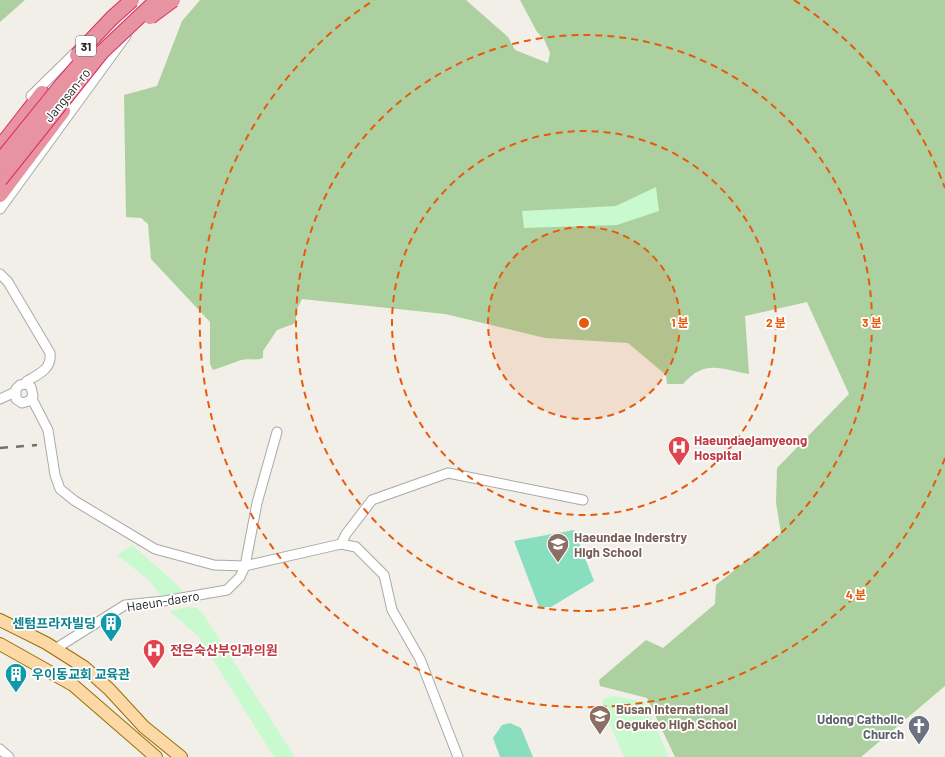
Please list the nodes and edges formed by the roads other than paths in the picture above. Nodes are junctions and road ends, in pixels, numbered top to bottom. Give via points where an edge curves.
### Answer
1 (132, 0) edge
2 (141, 0) edge
3 (157, 0) edge
4 (167, 0) edge
5 (173, 0) edge
6 (125, 14) junction
7 (135, 24) junction
8 (0, 136) edge
9 (0, 147) edge
10 (0, 161) edge
11 (0, 180) edge
12 (0, 195) edge
13 (0, 210) edge
14 (0, 274) edge
15 (26, 384) junction
16 (15, 392) junction
17 (32, 399) junction
18 (0, 400) edge
19 (22, 403) junction
20 (40, 414) junction
21 (277, 432) dead end
22 (583, 500) dead end
23 (341, 544) junction
24 (246, 566) junction
25 (0, 620) edge
26 (0, 644) edge
27 (55, 649) junction
28 (0, 750) edge
29 (9, 757) edge
30 (156, 757) edge
31 (180, 757) edge
32 (458, 757) edge

1 - 9 highway, 31, bridge via 42,93
2 - 6 street
2 - 10 highway, Jangsan-ro, bridge via 64,82
3 - 11 highway, Jangsan-ro, bridge via 102,52
4 - 7 street
5 - 12 highway, bridge via 140,24 106,58
6 - 7 street
6 - 8 street via 82,46 38,88
7 - 13 street
14 - 15 street via 8,282 50,353 48,366
15 - 16 street via 20,385
15 - 17 street via 32,390
16 - 18 street
16 - 19 street via 16,399
17 - 19 street
17 - 20 street
19 - 20 street
20 - 24 street via 48,430 58,484 75,502 156,549 214,565
21 - 24 street via 257,503
22 - 23 street via 448,473 372,500
23 - 24 street
23 - 32 street via 356,547 384,575 392,610 420,659
24 - 27 street, Haeun-daero via 240,577 227,590 125,605
25 - 27 main road
26 - 30 main road via 73,685
27 - 31 main road via 84,667 109,689 144,727
28 - 29 street

